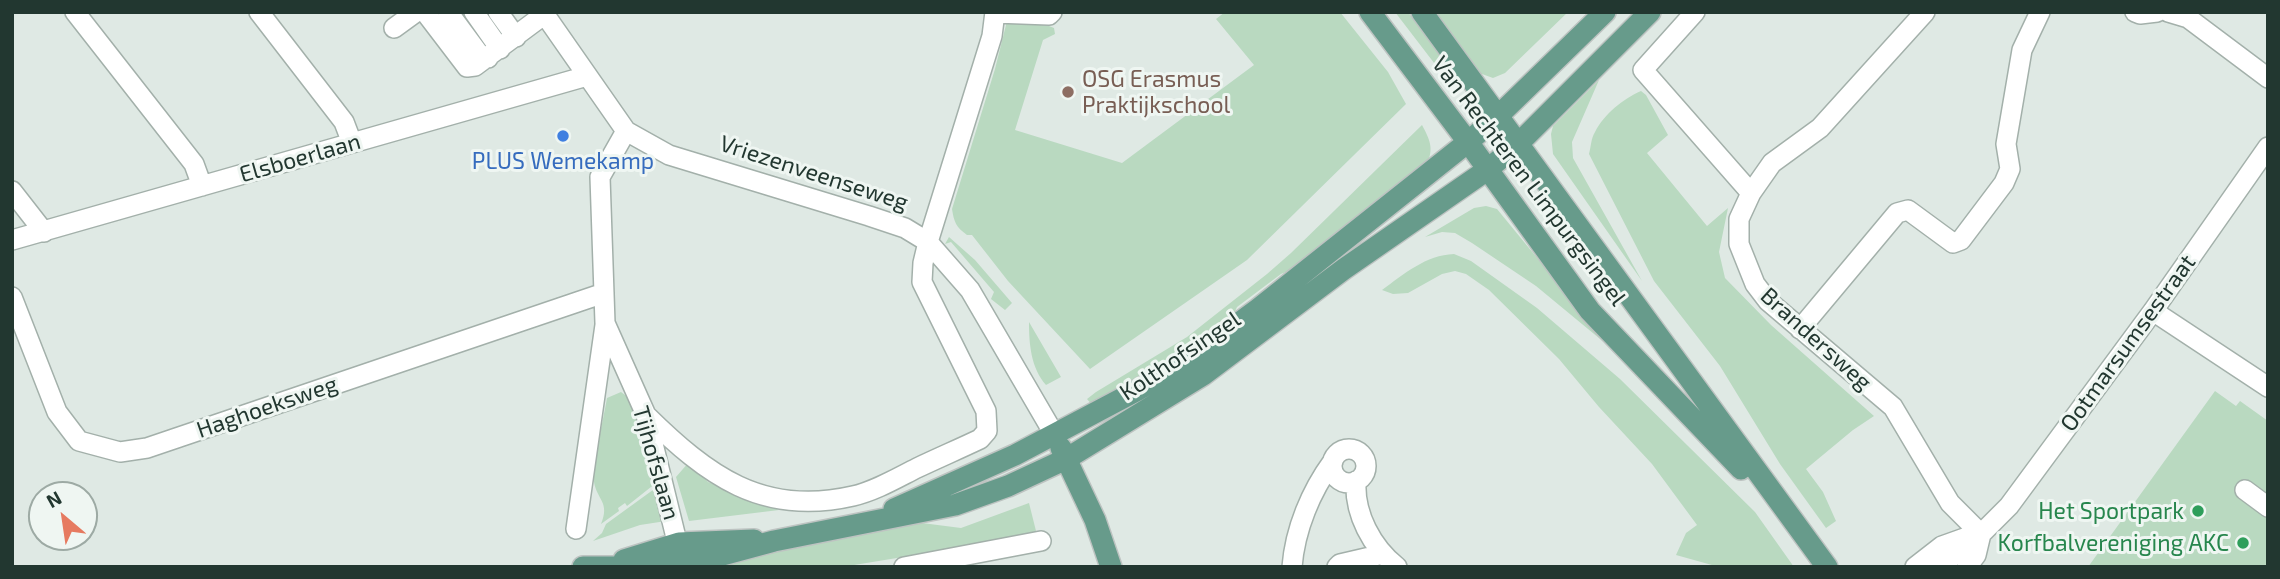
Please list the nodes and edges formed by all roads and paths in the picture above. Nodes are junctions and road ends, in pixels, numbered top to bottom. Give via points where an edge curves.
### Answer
1 (75, 12) edge
2 (259, 12) edge
3 (416, 12) edge
4 (425, 12) edge
5 (448, 12) edge
6 (474, 12) edge
7 (498, 12) edge
8 (1052, 12) edge
9 (1370, 12) edge
10 (1422, 12) edge
11 (1605, 12) edge
12 (1650, 12) edge
13 (1695, 12) edge
14 (1925, 12) edge
15 (2040, 12) edge
16 (2134, 12) edge
17 (2157, 12) edge
18 (2168, 12) edge
19 (544, 13) edge
20 (995, 13) edge
21 (394, 28) dead end
22 (501, 48) junction
23 (587, 76) junction
24 (2268, 78) edge
25 (1497, 117) junction
26 (626, 131) junction
27 (1468, 142) junction
28 (352, 143) junction
29 (1518, 144) junction
30 (2268, 147) edge
31 (1487, 170) junction
32 (202, 186) junction
33 (12, 191) edge
34 (1751, 193) junction
35 (44, 232) junction
36 (12, 240) edge
37 (928, 242) junction
38 (604, 293) junction
39 (12, 297) edge
40 (2154, 311) junction
41 (605, 323) junction
42 (1800, 329) junction
43 (2268, 387) edge
44 (646, 415) junction
45 (1054, 434) junction
46 (1066, 459) junction
47 (1333, 461) junction
48 (1356, 481) junction
49 (2245, 490) dead end
50 (2268, 507) edge
51 (870, 522) junction
52 (576, 529) dead end
53 (1798, 529) junction
54 (1981, 534) junction
55 (1041, 541) dead end
56 (681, 557) edge
57 (1393, 563) edge
58 (612, 565) edge
59 (583, 567) edge
60 (904, 567) edge
61 (1111, 567) edge
62 (1292, 567) edge
63 (1337, 567) edge
64 (1827, 567) edge
65 (1915, 567) edge
66 (1939, 567) edge
67 (1966, 567) edge

1 - 32 street via 194,164
2 - 28 street via 344,122
3 - 21 street
4 - 22 street via 467,66 475,66
5 - 22 street via 482,58
6 - 22 street
7 - 22 street
8 - 20 street
9 - 27 main road, Van Rechteren Limpurgsingel
10 - 25 main road, Van Rechteren Limpurgsingel
11 - 25 main road, Kolthofsingel
12 - 29 main road, Kolthofsingel
13 - 34 street via 1643,70
14 - 34 street, Brandersweg via 1820,128 1772,163
15 - 42 street via 2022,50 2006,144 2010,169 1961,240 1953,243 1908,210 1897,213
16 - 17 street
18 - 24 street via 2188,18
19 - 22 street
19 - 23 street, Vriezenveenseweg
20 - 37 street via 992,36
23 - 26 street, Vriezenveenseweg
23 - 28 street, Elsboerlaan
25 - 27 main road, Kolthofsingel
25 - 29 main road, Van Rechteren Limpurgsingel
26 - 37 street, Vriezenveenseweg via 669,155 905,228
26 - 38 street, Tijhofslaan via 600,177
27 - 31 main road, Van Rechteren Limpurgsingel
27 - 45 main road, Kolthofsingel via 1202,350
28 - 32 street, Elsboerlaan
29 - 31 main road, Kolthofsingel
29 - 53 main road, Van Rechteren Limpurgsingel
30 - 40 street, Ootmarsumsestraat
31 - 46 main road, Kolthofsingel via 1354,261 1203,376
31 - 53 main road, Van Rechteren Limpurgsingel via 1590,311
32 - 35 street, Elsboerlaan
33 - 35 street
34 - 42 street, Brandersweg via 1739,219 1739,244 1747,267 1768,301
35 - 36 street, Elsboerlaan
37 - 44 street via 922,282 986,411 987,431 980,439 855,496 808,502 738,487 677,446
37 - 45 street, Vriezenveenseweg via 970,290
38 - 39 street, Haghoeksweg via 147,447 120,452 79,441 57,412
38 - 41 street, Tijhofslaan
40 - 43 street
40 - 54 street, Ootmarsumsestraat via 2009,506
41 - 44 street, Tijhofslaan
41 - 52 street, Tijhofslaan
42 - 54 street, Brandersweg via 1893,407 1950,503
44 - 56 street, Tijhofslaan
45 - 46 main road, Vriezenveenseweg
45 - 51 main road, Kolthofsingel
46 - 51 main road, Kolthofsingel via 955,505
46 - 61 main road, Vriezenveenseweg
47 - 48 street via 1336,476 1345,482
47 - 48 street via 1345,450 1360,453 1366,463 1364,474
47 - 62 street via 1314,489
48 - 57 street via 1362,520
49 - 50 street
51 - 56 main road, Kolthofsingel via 731,554
53 - 64 main road, Van Rechteren Limpurgsingel
54 - 65 street, Ootmarsumsestraat via 1942,546
54 - 66 street, Ootmarsumsestraat
54 - 67 street, Ootmarsumsestraat via 1976,555
55 - 60 street
56 - 58 main road, Kolthofsingel via 655,549
57 - 63 street
58 - 59 main road, Kolthofsingel

